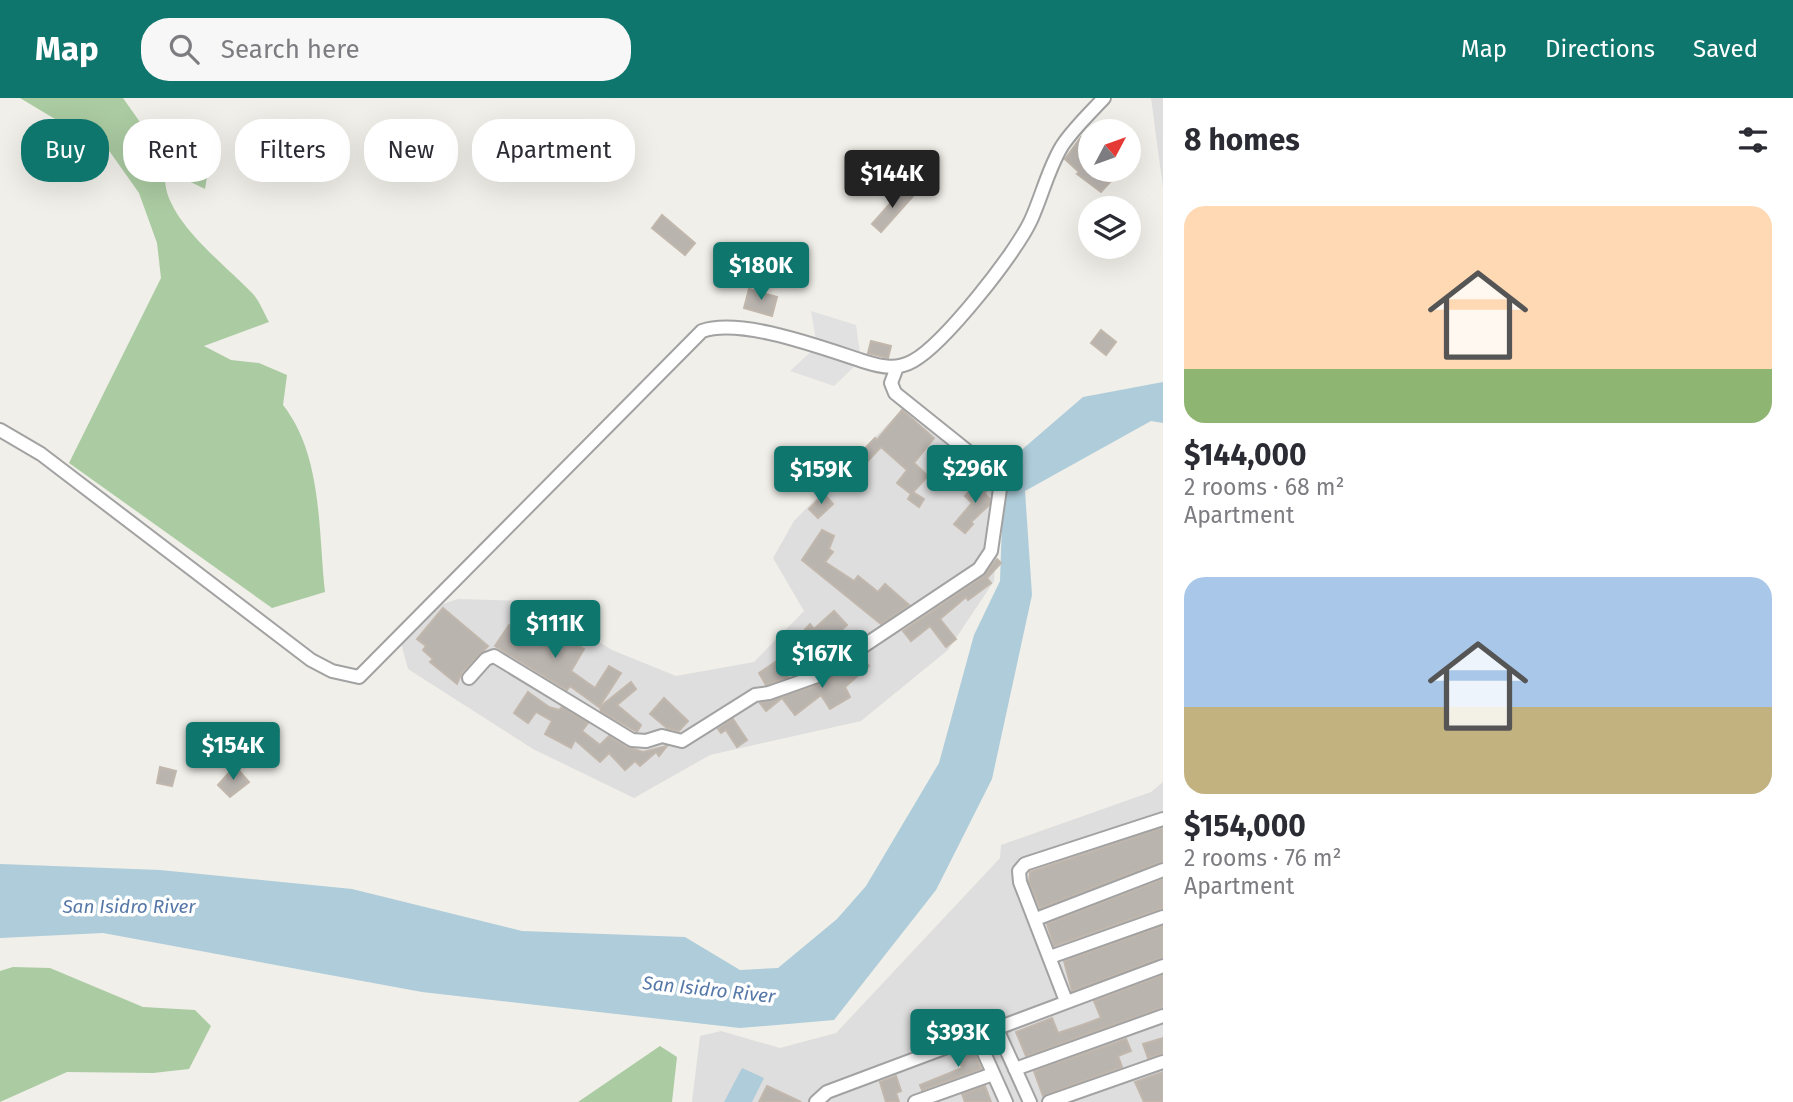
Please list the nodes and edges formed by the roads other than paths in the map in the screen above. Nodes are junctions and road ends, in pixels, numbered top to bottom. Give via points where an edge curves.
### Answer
1 (1104, 98) edge
2 (897, 367) junction
3 (0, 430) edge
4 (469, 678) dead end
5 (1163, 819) edge
6 (1163, 870) edge
7 (1163, 917) edge
8 (1036, 919) junction
9 (1050, 957) junction
10 (1163, 966) edge
11 (1066, 1001) junction
12 (1163, 1016) edge
13 (996, 1027) junction
14 (976, 1035) junction
15 (1163, 1062) edge
16 (1015, 1069) junction
17 (993, 1074) junction
18 (816, 1102) edge
19 (915, 1102) edge
20 (1006, 1102) edge
21 (1030, 1102) edge
22 (1049, 1102) edge

1 - 2 street via 1063,145 1031,220 1008,256 946,335
2 - 3 street via 720,325 702,331 359,677 311,660 62,469
2 - 4 street via 891,383 895,393 1001,482 991,551 979,569 820,675 755,695 682,741 662,736 632,740 494,656
5 - 8 street via 1026,864 1019,871 1020,882
6 - 8 street
7 - 9 street
8 - 9 street
9 - 11 street
10 - 11 street
11 - 13 street
12 - 16 street
13 - 14 street
13 - 16 street
14 - 17 street
14 - 18 street via 827,1092
15 - 22 street
16 - 21 street
17 - 19 street
17 - 20 street

